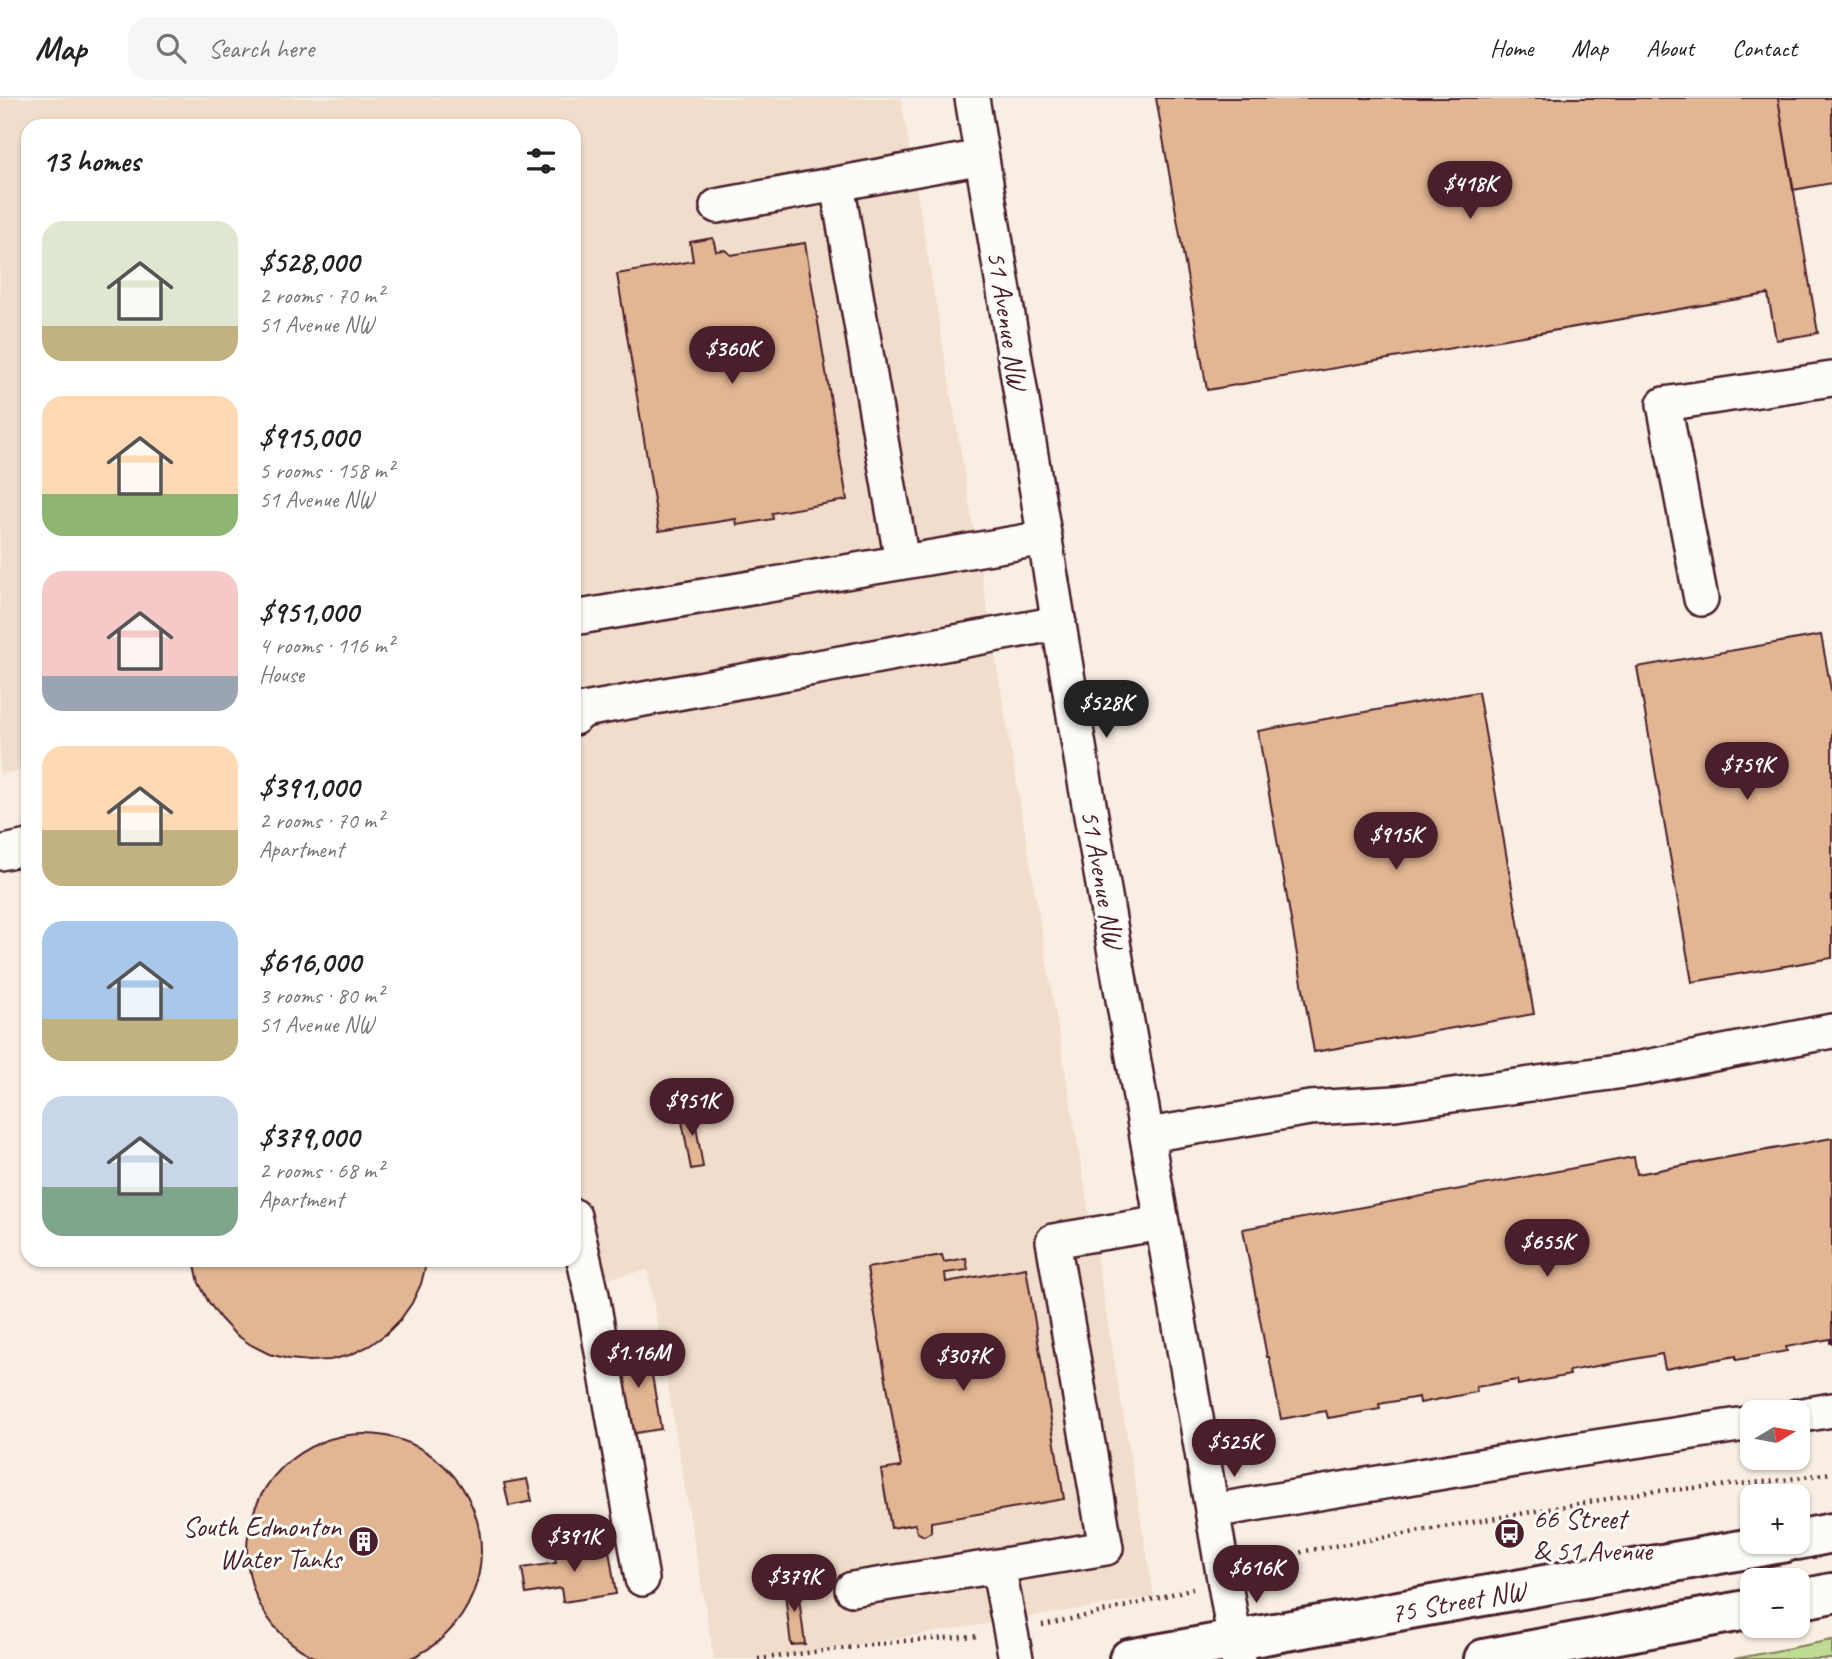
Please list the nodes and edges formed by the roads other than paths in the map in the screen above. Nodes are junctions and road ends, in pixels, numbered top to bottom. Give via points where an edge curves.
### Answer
1 (972, 98) edge
2 (982, 157) junction
3 (837, 184) junction
4 (716, 206) dead end
5 (1832, 379) edge
6 (1045, 538) junction
7 (902, 562) junction
8 (1701, 599) dead end
9 (581, 617) edge
10 (1059, 623) junction
11 (581, 712) edge
12 (21, 848) edge
13 (0, 853) edge
14 (1832, 1031) edge
15 (1148, 1135) junction
16 (1162, 1223) junction
17 (581, 1247) edge
18 (1832, 1410) edge
19 (1810, 1414) edge
20 (1740, 1425) edge
21 (1212, 1511) junction
22 (1832, 1533) edge
23 (1810, 1537) edge
24 (1740, 1551) edge
25 (998, 1566) junction
26 (642, 1578) dead end
27 (852, 1589) dead end
28 (1832, 1593) edge
29 (1810, 1597) edge
30 (1740, 1611) edge
31 (1236, 1650) edge
32 (1016, 1659) edge
33 (1129, 1659) edge
34 (1484, 1659) edge

1 - 2 street, 51 Avenue NW
2 - 3 street
2 - 6 street, 51 Avenue NW
3 - 4 street
3 - 7 street
5 - 8 street via 1664,404
6 - 7 street
6 - 10 street, 51 Avenue NW
7 - 9 street
10 - 11 street
10 - 15 street, 51 Avenue NW
12 - 13 street
14 - 15 street via 1631,1070 1395,1103 1310,1108
15 - 16 street, 51 Avenue NW
16 - 21 street, 51 Avenue NW
16 - 25 street via 1053,1241 1106,1548
17 - 26 street
18 - 19 street
20 - 21 street
21 - 31 street, 51 Avenue NW
22 - 23 main road
24 - 31 main road, 75 Street NW
25 - 27 street
25 - 32 street
28 - 29 main road
30 - 34 main road
31 - 33 main road, 75 Street NW

